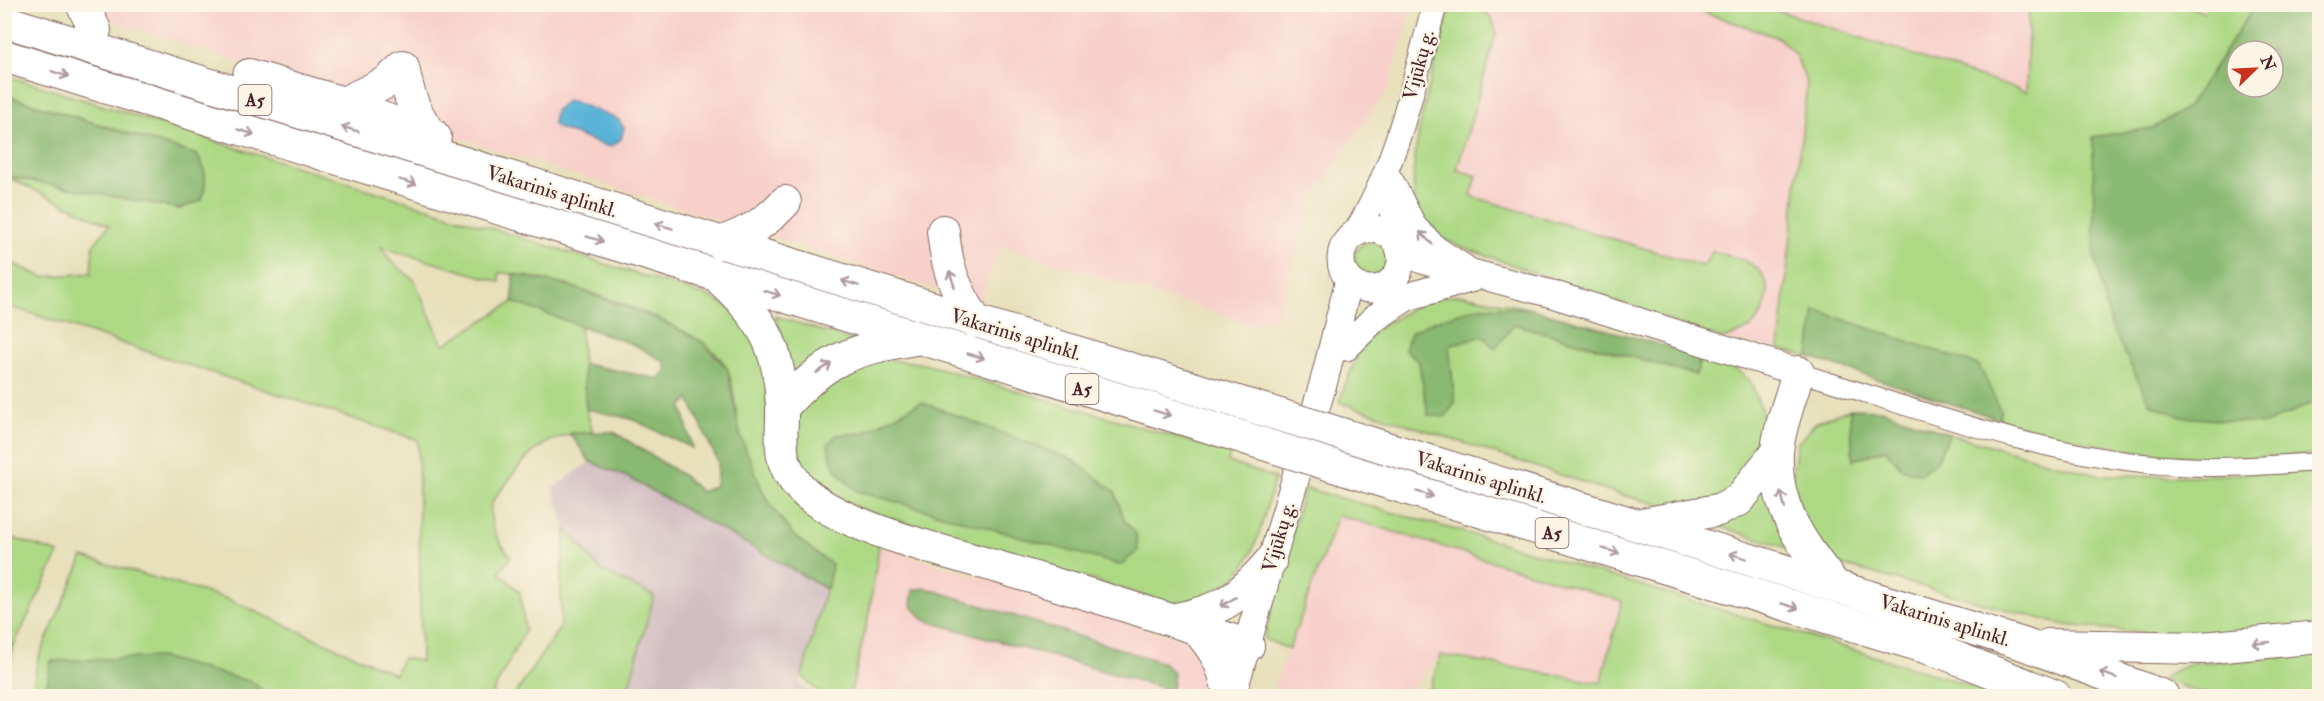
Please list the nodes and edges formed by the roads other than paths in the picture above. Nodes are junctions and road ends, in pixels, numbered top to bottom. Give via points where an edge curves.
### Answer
1 (1435, 4) edge
2 (20, 9) edge
3 (89, 17) edge
4 (4, 56) edge
5 (344, 104) junction
6 (435, 137) junction
7 (1392, 169) junction
8 (507, 177) junction
9 (785, 202) dead end
10 (943, 231) dead end
11 (1355, 233) junction
12 (720, 243) junction
13 (1396, 243) junction
14 (716, 276) junction
15 (1478, 276) junction
16 (1349, 280) junction
17 (1388, 284) junction
18 (976, 322) junction
19 (920, 339) junction
20 (1346, 347) junction
21 (1798, 372) junction
22 (1325, 377) junction
23 (782, 408) junction
24 (1777, 452) junction
25 (2319, 462) edge
26 (1638, 525) junction
27 (1270, 562) junction
28 (1834, 585) junction
29 (1183, 623) junction
30 (2319, 637) edge
31 (2023, 644) junction
32 (1248, 646) junction
33 (1231, 696) edge
34 (2055, 696) edge
35 (2163, 696) edge

1 - 7 street, Vijūkų g.
2 - 3 highway
8 -> 2 highway, Vakarinis aplinkl. / A5
3 - 5 highway
4 -> 14 highway, Vakarinis aplinkl. / A5
5 - 6 highway
5 - 6 highway via 387,82 403,67 407,90 422,125
6 - 8 highway
7 - 11 street, Vijūkų g.
7 - 13 street, Vijūkų g.
15 -> 7 street via 1436,248 1415,228
12 -> 8 highway, Vakarinis aplinkl. / A5
9 - 12 highway via 769,220
18 -> 10 highway via 955,288
11 - 13 main road via 1375,229
11 - 16 main road via 1342,250 1343,271
18 -> 12 highway, Vakarinis aplinkl. / A5
13 - 15 main road via 1422,260
13 - 17 main road via 1401,266
14 -> 19 highway, Vakarinis aplinkl. / A5
14 - 23 highway via 764,327 777,363
15 - 17 main road via 1418,278
15 - 20 main road via 1407,297 1375,318
15 - 21 main road via 1552,294
16 - 17 main road via 1365,289
16 - 22 main road, Vijūkų g.
17 - 20 main road, Vijūkų g. via 1363,309
18 - 26 highway, Vakarinis aplinkl. / A5, bridge
23 -> 19 highway via 806,381 835,360 879,346
19 -> 34 highway, Vakarinis aplinkl. / A5, bridge via 1941,652
20 - 22 main road, Vijūkų g.
21 - 24 highway
21 - 25 street via 1987,430 2133,462 2225,467
22 - 27 main road, Vijūkų g.
23 - 29 highway via 779,436 787,469 810,498 831,511 888,533
24 - 26 highway via 1739,500 1718,510
28 -> 24 highway via 1786,516
28 -> 26 highway, Vakarinis aplinkl. / A5
27 -> 29 highway via 1227,603
27 - 32 main road, Vijūkų g.
28 - 31 highway, Vakarinis aplinkl. / A5
29 - 32 highway
29 - 33 highway via 1211,645 1221,661
30 -> 31 highway via 2202,648
35 -> 31 highway, Vakarinis aplinkl. / A5
32 - 33 main road, Vijūkų g.

